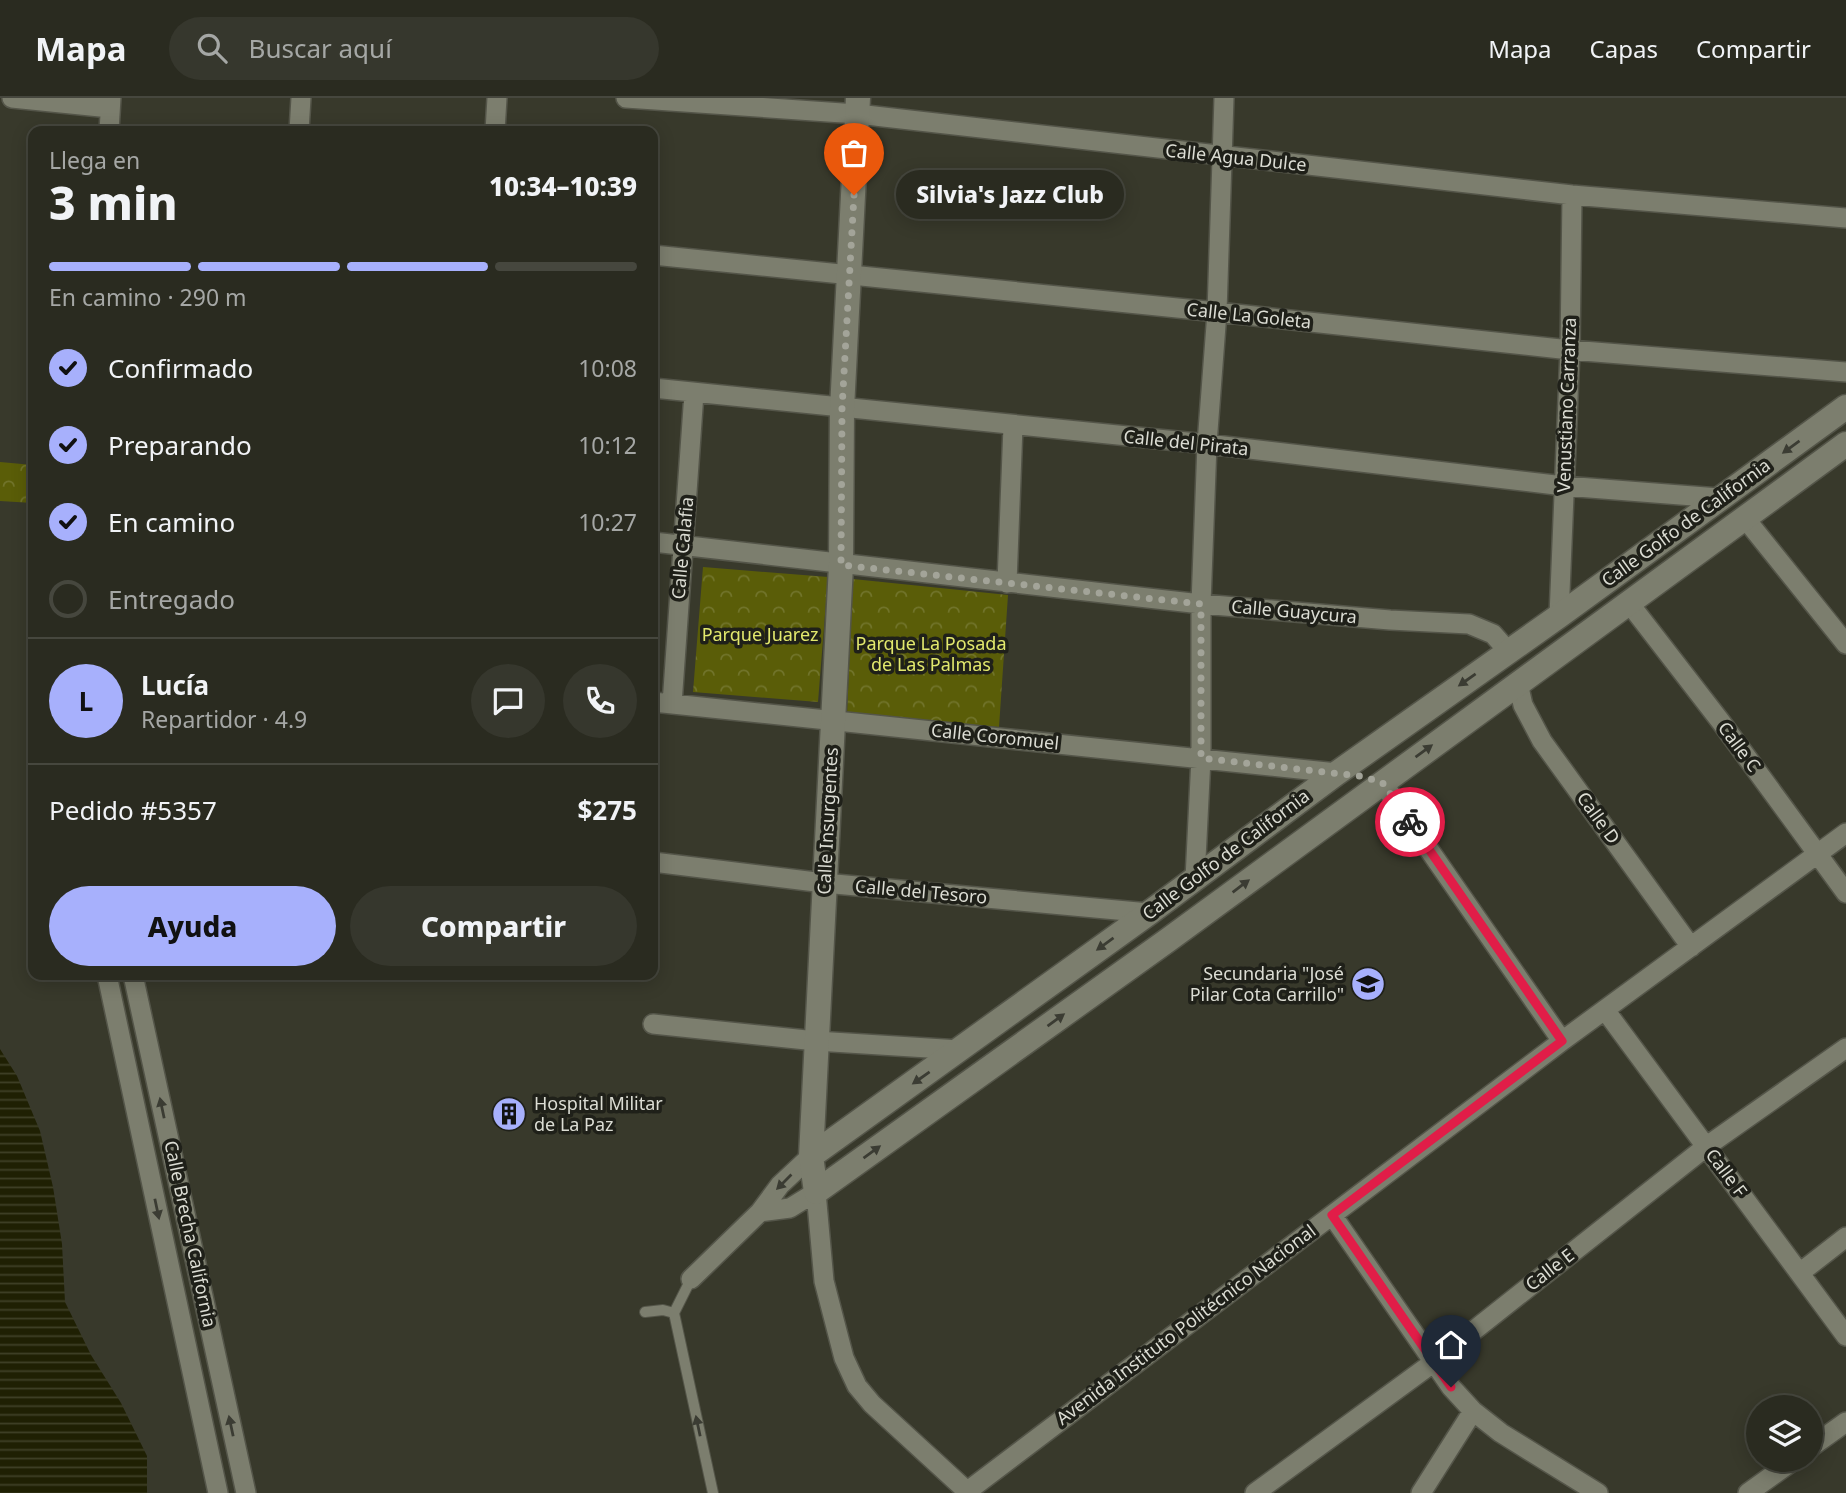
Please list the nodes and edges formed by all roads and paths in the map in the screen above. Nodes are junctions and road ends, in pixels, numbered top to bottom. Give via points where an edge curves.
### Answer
1 (12, 98) edge
2 (301, 98) edge
3 (497, 98) edge
4 (626, 98) edge
5 (1224, 98) edge
6 (111, 103) edge
7 (858, 106) edge
8 (110, 126) edge
9 (299, 126) edge
10 (495, 126) edge
11 (1222, 157) junction
12 (1572, 195) junction
13 (1846, 218) edge
14 (658, 256) edge
15 (850, 276) junction
16 (1217, 312) junction
17 (1570, 351) junction
18 (1846, 372) edge
19 (658, 389) edge
20 (694, 393) junction
21 (1846, 407) edge
22 (842, 409) junction
23 (1013, 426) junction
24 (1207, 444) junction
25 (1846, 444) edge
26 (1564, 486) junction
27 (1719, 498) junction
28 (1744, 517) junction
29 (658, 542) edge
30 (684, 545) junction
31 (841, 565) junction
32 (1007, 583) junction
33 (1629, 603) junction
34 (1201, 604) junction
35 (1559, 616) junction
36 (1846, 644) edge
37 (1508, 651) junction
38 (1517, 683) junction
39 (662, 703) edge
40 (834, 722) junction
41 (1201, 758) junction
42 (1337, 773) junction
43 (1382, 782) junction
44 (1846, 832) edge
45 (1818, 854) junction
46 (658, 863) edge
47 (1195, 879) junction
48 (824, 883) junction
49 (1846, 893) edge
50 (1149, 913) junction
51 (1168, 940) junction
52 (1691, 947) junction
53 (108, 980) edge
54 (134, 980) edge
55 (1605, 1010) junction
56 (653, 1024) dead end
57 (816, 1041) junction
58 (1562, 1041) junction
59 (1846, 1048) edge
60 (960, 1050) junction
61 (1707, 1146) junction
62 (811, 1156) junction
63 (816, 1192) junction
64 (760, 1212) junction
65 (1332, 1215) junction
66 (1846, 1237) edge
67 (1801, 1272) junction
68 (691, 1279) joint
69 (645, 1312) dead end
70 (674, 1313) junction
71 (1846, 1336) edge
72 (1434, 1362) junction
73 (1473, 1411) junction
74 (1846, 1422) edge
75 (1823, 1438) edge
76 (1777, 1472) edge
77 (967, 1492) edge
78 (218, 1493) edge
79 (246, 1493) edge
80 (713, 1493) edge
81 (1255, 1493) edge
82 (1422, 1493) edge
83 (1598, 1493) edge
84 (1748, 1493) edge

1 - 6 street
2 - 9 street
3 - 10 street
4 - 7 street, Calle Agua Dulce
5 - 11 street
6 - 8 street
7 - 11 street, Calle Agua Dulce
7 - 15 street, Calle Insurgentes
11 - 12 street, Calle Agua Dulce
11 - 16 street
12 - 13 street, Calle Agua Dulce
12 - 17 street, Venustiano Carranza
14 - 15 street, Calle La Goleta
15 - 16 street, Calle La Goleta
15 - 22 street, Calle Insurgentes
16 - 17 street, Calle La Goleta
16 - 24 street
17 - 18 street, Calle La Goleta
17 - 26 street, Venustiano Carranza
19 - 20 street, Calle del Pirata
20 - 22 street, Calle del Pirata
20 - 30 street, Calle Calafia
21 -> 27 street, Calle Golfo de California
22 - 23 street, Calle del Pirata
22 - 31 street, Calle Insurgentes
23 - 24 street, Calle del Pirata
23 - 32 street
24 - 26 street, Calle del Pirata
24 - 34 street
25 - 28 street, Calle Golfo de California
26 - 27 street, Calle del Pirata
26 - 35 street, Venustiano Carranza
27 - 28 street
27 - 35 street, Calle Golfo de California
28 - 33 street, Calle Golfo de California
28 - 36 street
29 - 30 street, Calle Guaycura
30 - 31 street, Calle Guaycura
30 - 39 street, Calle Calafia
31 - 32 street, Calle Guaycura
31 - 40 street, Calle Insurgentes
32 - 34 street, Calle Guaycura
33 - 38 street, Calle Golfo de California
33 - 45 street, Calle C
34 - 37 street, Calle Guaycura via 1469,624 1493,634
34 - 41 street
35 - 37 street, Calle Golfo de California
37 - 38 street
37 -> 42 street, Calle Golfo de California
43 -> 38 street, Calle Golfo de California
38 - 52 street, Calle D via 1542,741
39 - 40 street, Calle Coromuel
40 - 41 street, Calle Coromuel
40 - 48 street, Calle Insurgentes
41 - 42 street, Calle Coromuel
41 - 47 street
42 - 43 street
42 - 47 street, Calle Golfo de California
51 -> 43 street, Calle Golfo de California
43 - 58 street
44 - 45 street, Avenida Instituto Politécnico Nacional
45 - 49 street, Calle C
45 - 52 street, Avenida Instituto Politécnico Nacional
46 - 48 street, Calle del Tesoro
47 - 50 street, Calle Golfo de California
48 - 50 street, Calle del Tesoro
48 - 57 street, Calle Insurgentes
50 - 51 street
50 -> 60 street, Calle Golfo de California
63 -> 51 street, Calle Golfo de California
52 - 55 street, Avenida Instituto Politécnico Nacional
53 -> 78 street, Calle Brecha California
79 -> 54 street, Calle Brecha California
55 - 58 street, Avenida Instituto Politécnico Nacional
55 - 61 street, Calle F
56 - 57 street
57 - 60 street
57 - 62 street, Calle Insurgentes
58 - 65 street, Avenida Instituto Politécnico Nacional
59 - 61 street, Calle E
60 -> 62 street, Calle Golfo de California
61 - 67 street, Calle F
61 - 72 street, Calle E
62 - 63 street, Calle Insurgentes
62 -> 64 street
63 - 64 street via 790,1208
63 - 77 street, Calle Insurgentes via 824,1280 844,1358 857,1386
64 - 68 street
65 - 72 street
65 - 77 street, Avenida Instituto Politécnico Nacional
66 - 67 street
67 - 71 street, Calle F
68 - 70 lane
69 - 70 lane
80 -> 70 lane
72 - 73 street
72 - 81 street, Calle E
73 - 82 street
73 - 83 street
74 - 75 street
76 - 84 street

